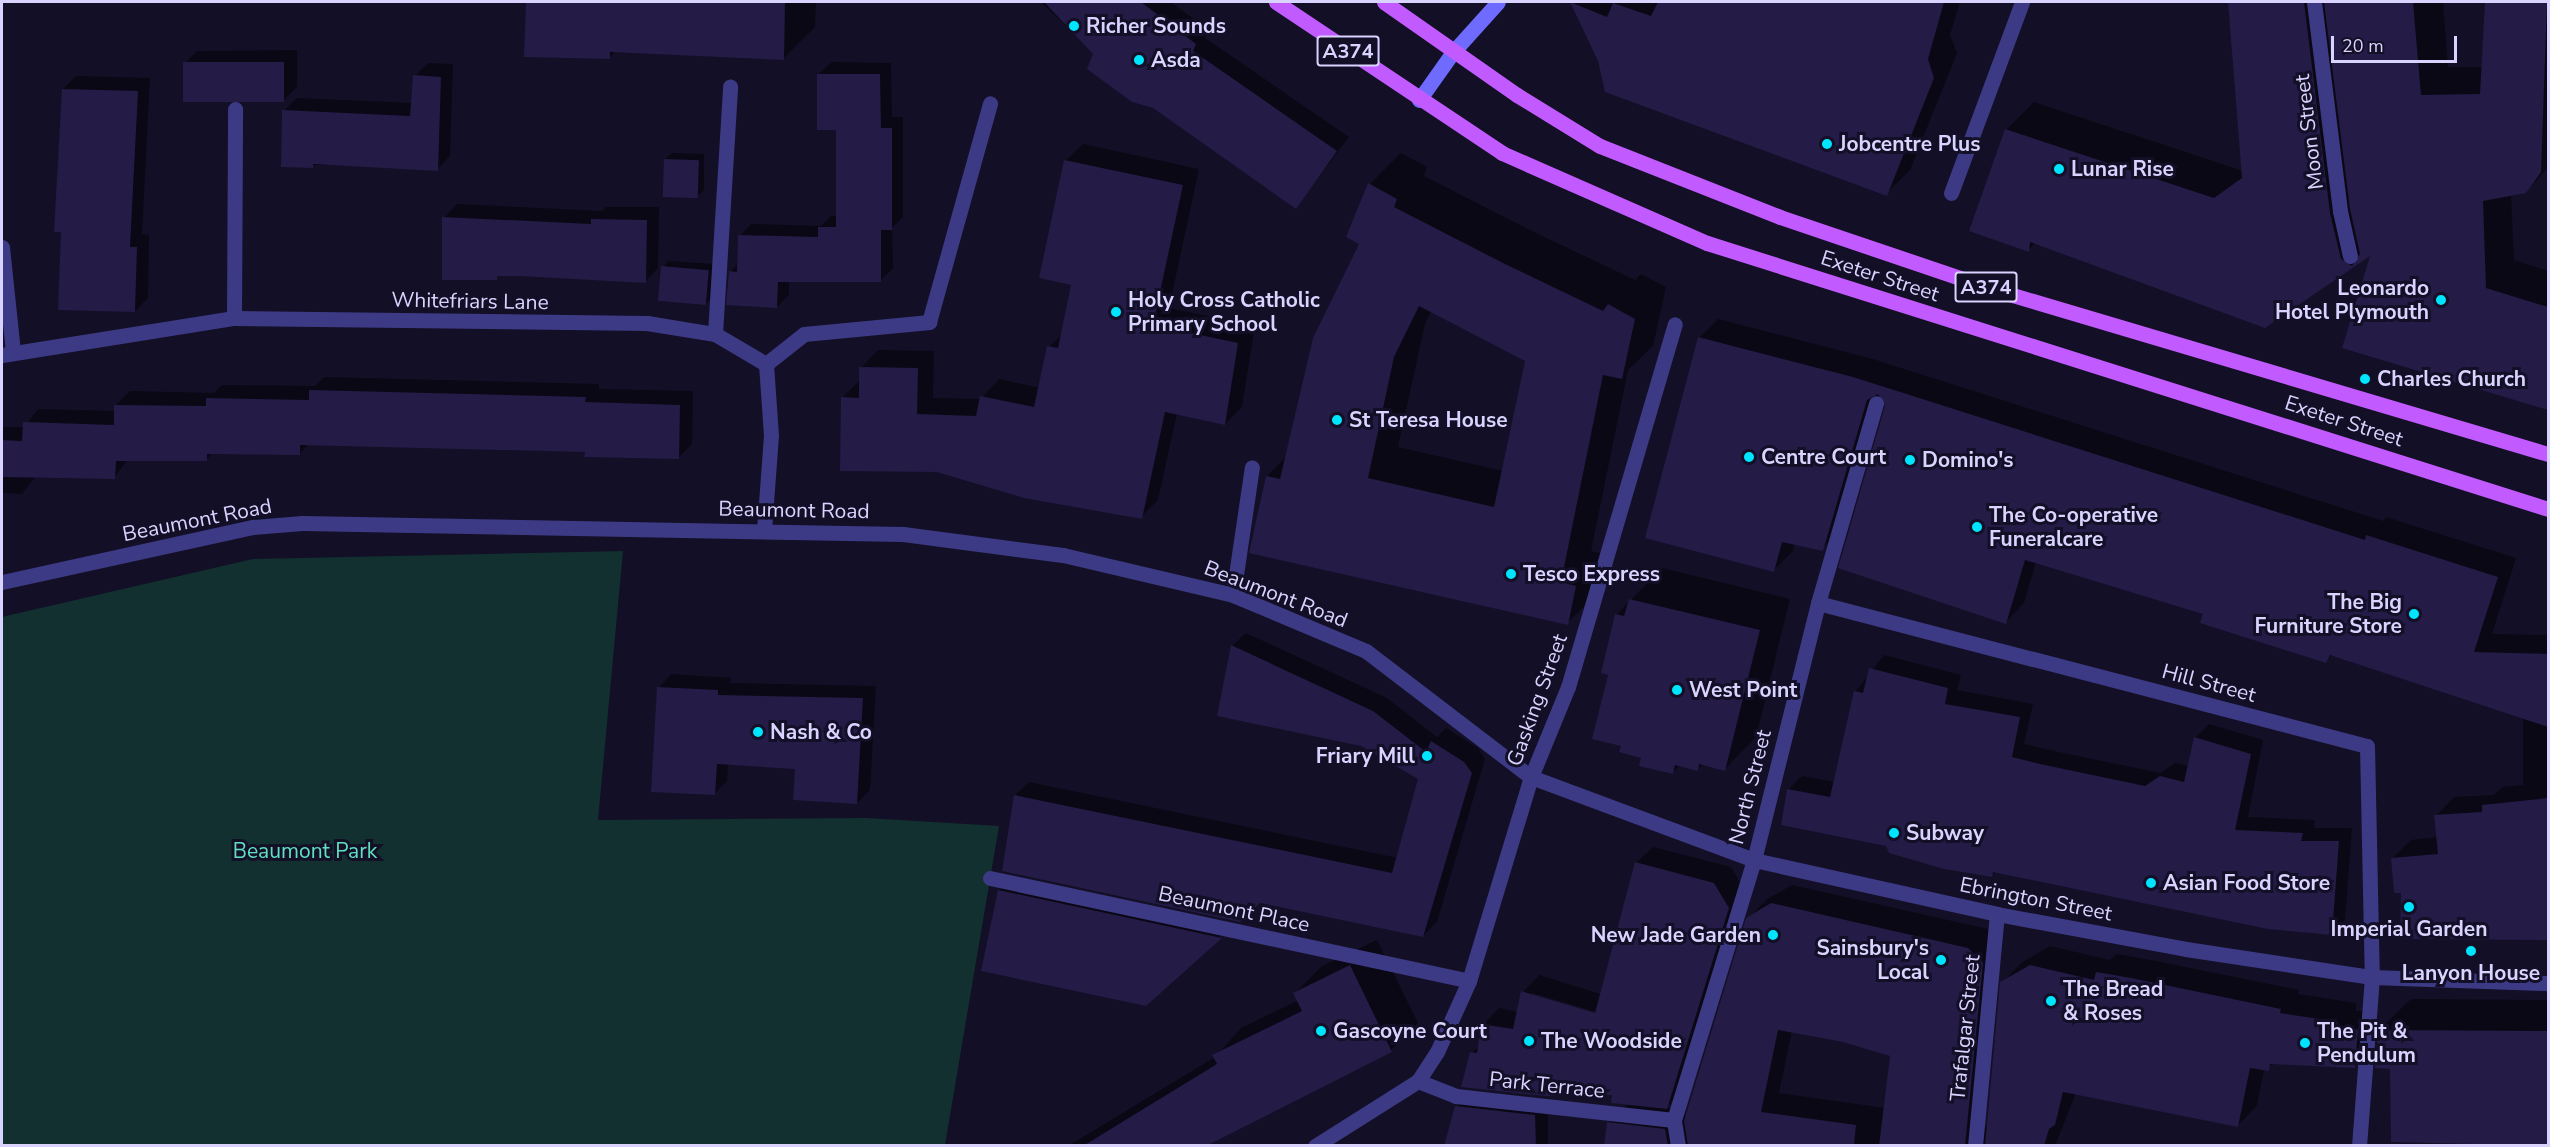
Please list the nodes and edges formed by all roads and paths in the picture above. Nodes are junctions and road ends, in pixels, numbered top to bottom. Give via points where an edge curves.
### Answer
1 (1276, 2) edge
2 (1384, 2) edge
3 (1498, 2) edge
4 (2022, 2) edge
5 (2314, 2) edge
6 (1453, 52) junction
7 (730, 86) dead end
8 (1419, 100) junction
9 (990, 103) dead end
10 (235, 108) dead end
11 (1947, 192) dead end
12 (2, 247) edge
13 (2350, 256) dead end
14 (234, 318) junction
15 (1675, 324) dead end
16 (715, 333) junction
17 (7, 353) edge
18 (766, 364) junction
19 (1876, 403) dead end
20 (2548, 453) edge
21 (1252, 467) dead end
22 (2548, 509) edge
23 (765, 531) junction
24 (2, 582) edge
25 (1233, 595) junction
26 (1818, 603) junction
27 (1531, 777) junction
28 (1754, 860) junction
29 (990, 878) dead end
30 (1997, 914) junction
31 (2372, 977) junction
32 (1469, 981) junction
33 (2548, 983) edge
34 (1418, 1081) junction
35 (1674, 1120) junction
36 (1316, 1146) edge
37 (1678, 1146) edge
38 (1975, 1146) edge
39 (2359, 1146) edge

1 - 8 main road, Exeter Street / A374
2 - 6 main road, Exeter Street / A374
3 - 6 main road
4 - 11 street
5 - 13 street, Moon Street via 2340,211
6 - 8 main road
6 - 20 main road, Exeter Street / A374 via 1600,146 1780,216 1999,291
7 - 16 street
8 - 22 main road, Exeter Street / A374 via 1513,159 1707,243
9 - 18 street via 928,322 804,334
10 - 14 street
12 - 17 street
14 - 16 street, Whitefriars Lane via 647,323
14 - 17 street, Whitefriars Lane
15 - 27 street, Gasking Street via 1568,687
16 - 18 street, Whitefriars Lane
18 - 23 street via 771,435
19 - 26 street, North Street
21 - 25 street
23 - 24 street, Beaumont Road via 302,523 254,527
23 - 25 street, Beaumont Road via 903,534 1063,555
25 - 27 street, Beaumont Road via 1366,651
26 - 28 street, North Street
26 - 31 street, Hill Street via 2367,746
27 - 28 street, Ebrington Street
27 - 32 street, Gasking Street
28 - 30 street, Ebrington Street
28 - 35 street, North Street
29 - 32 street, Beaumont Place
30 - 31 street, Ebrington Street via 2187,949
30 - 38 street, Trafalgar Street
31 - 33 street, Ebrington Street
31 - 39 street
32 - 34 street, Gasking Street via 1437,1052
34 - 35 street, Park Terrace via 1456,1096
34 - 36 street
35 - 37 street, North Street

